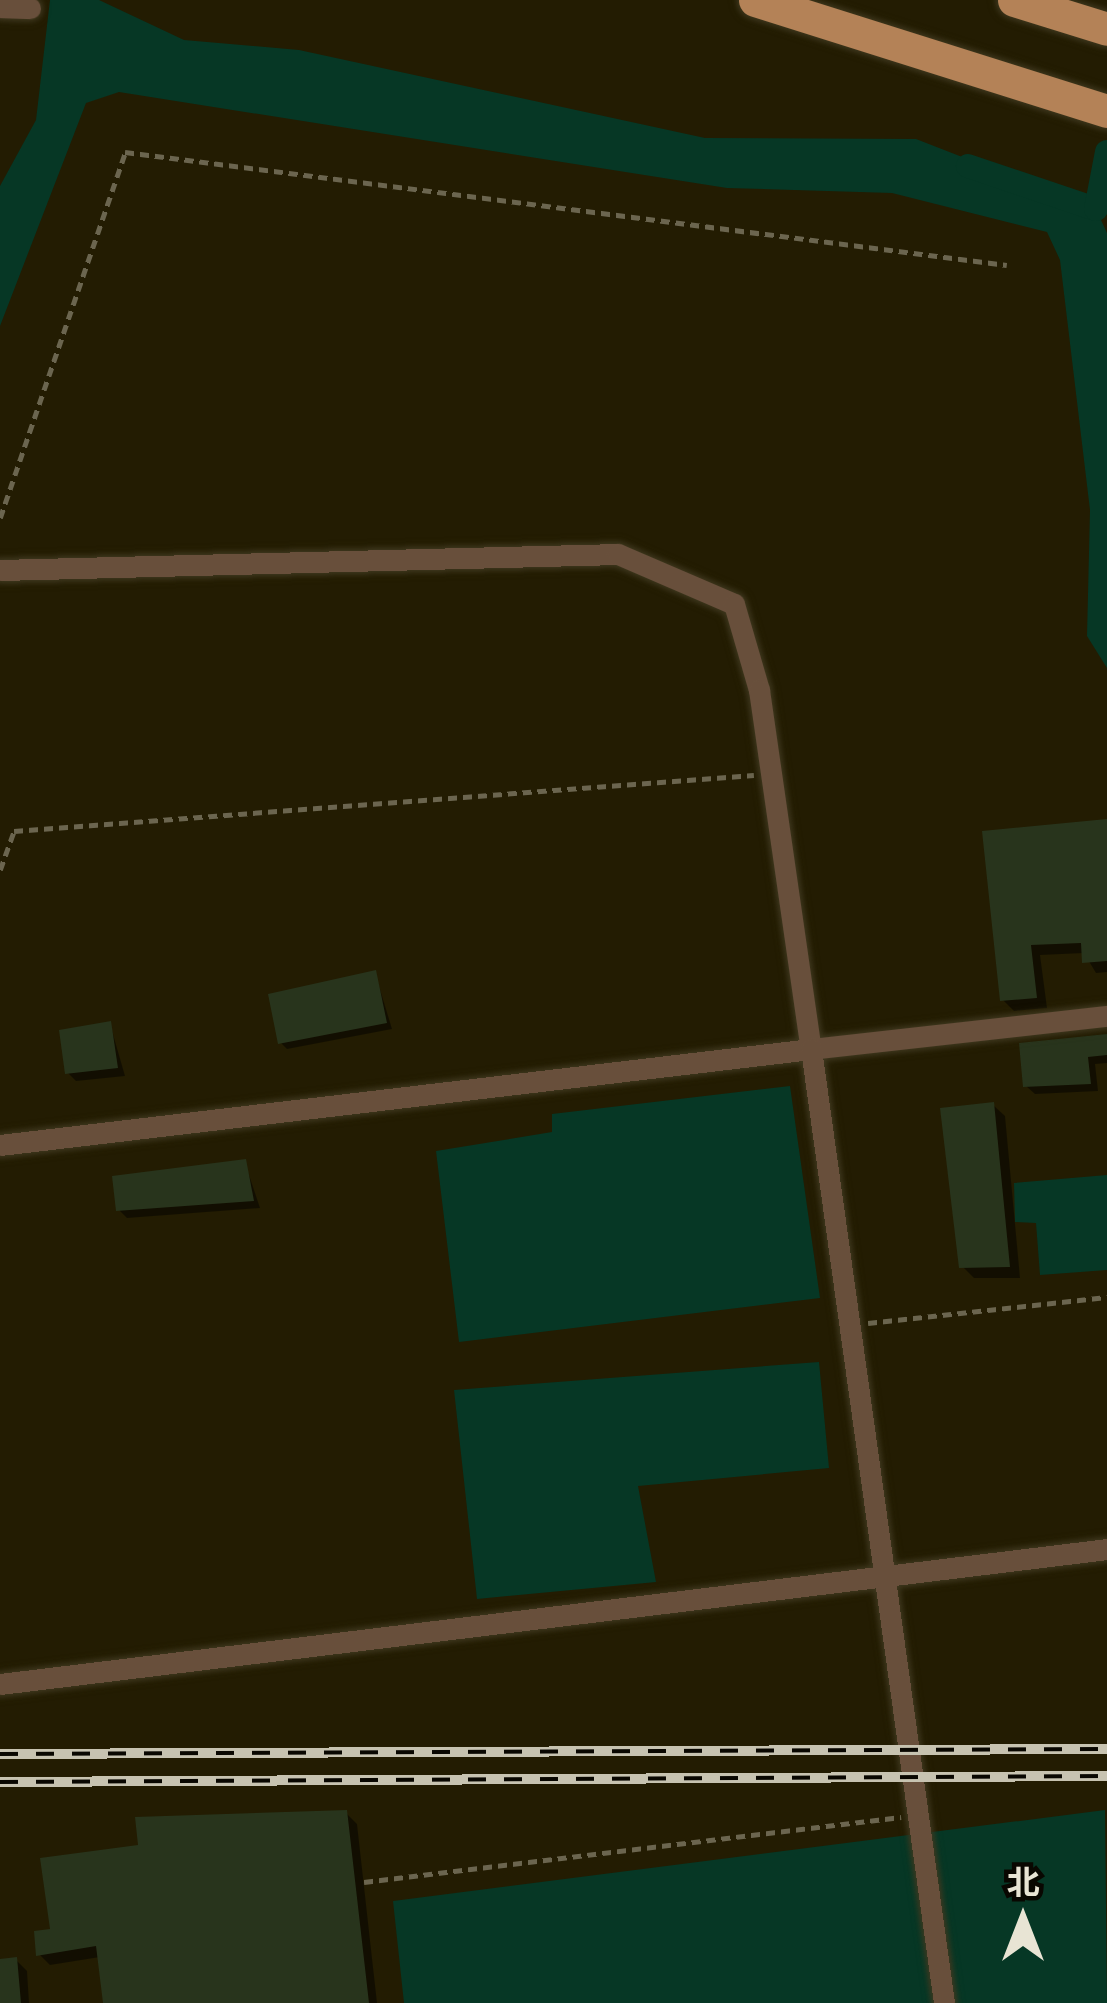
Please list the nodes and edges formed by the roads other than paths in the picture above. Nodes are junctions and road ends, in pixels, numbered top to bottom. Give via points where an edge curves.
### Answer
1 (754, 0) edge
2 (1014, 0) edge
3 (0, 8) edge
4 (30, 8) dead end
5 (1095, 26) edge
6 (1107, 111) edge
7 (0, 570) edge
8 (1107, 1016) edge
9 (812, 1049) junction
10 (0, 1145) edge
11 (1107, 1549) edge
12 (885, 1576) junction
13 (0, 1684) edge
14 (944, 2003) edge

1 - 6 main road
2 - 5 main road
3 - 4 street
7 - 9 street via 618,554 734,604 771,774
8 - 9 street
9 - 10 street
9 - 12 street
11 - 12 street
12 - 13 street
12 - 14 street

